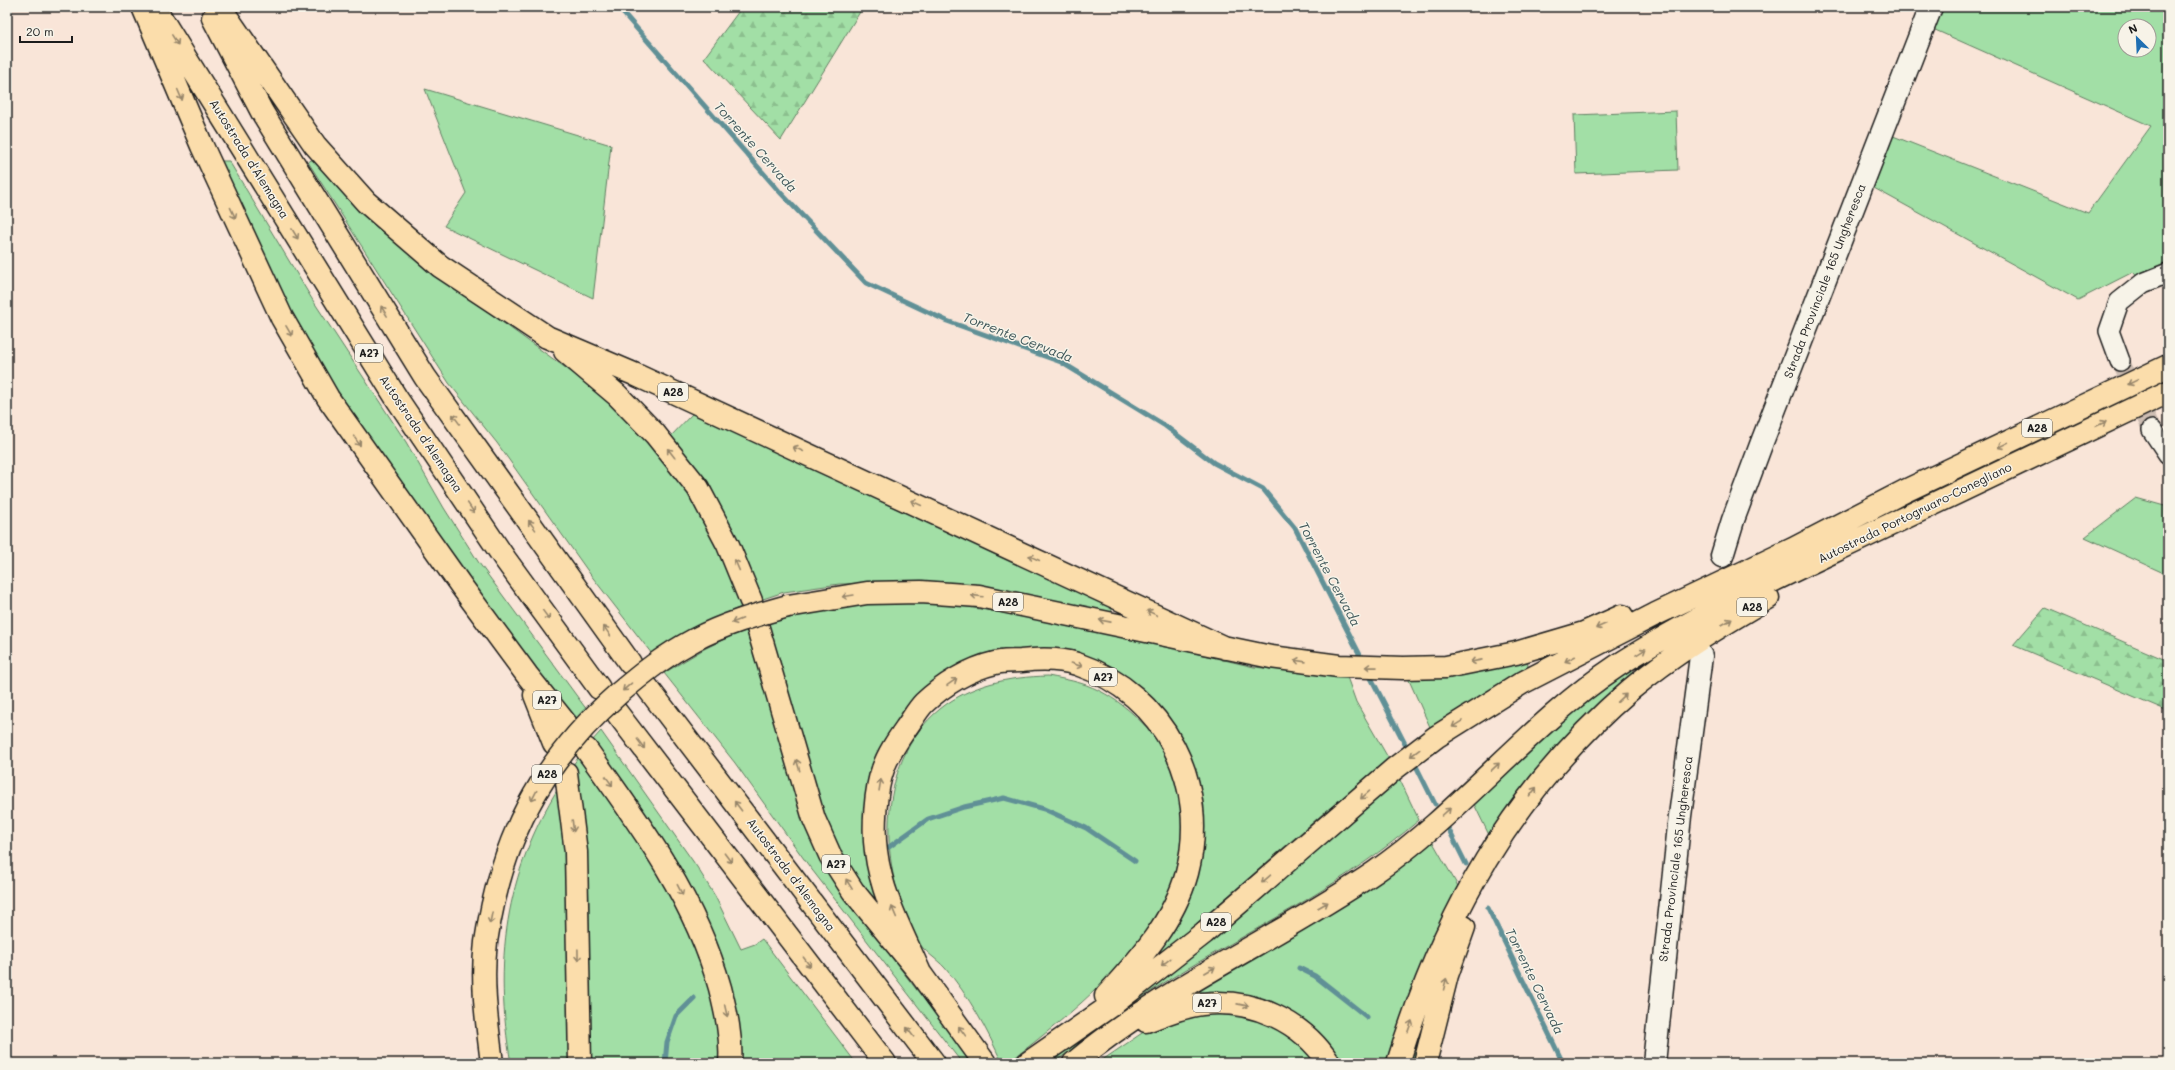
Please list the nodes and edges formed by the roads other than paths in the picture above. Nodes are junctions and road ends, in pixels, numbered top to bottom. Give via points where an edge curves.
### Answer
1 (143, 7) edge
2 (154, 7) edge
3 (207, 7) edge
4 (220, 7) edge
5 (1931, 7) edge
6 (2168, 273) edge
7 (547, 337) junction
8 (2120, 361) tunnel mouth
9 (2168, 366) edge
10 (2168, 392) edge
11 (2152, 430) tunnel mouth
12 (2066, 441) junction
13 (2168, 454) edge
14 (1905, 491) junction
15 (1722, 556) dead end
16 (751, 601) dead end
17 (758, 628) dead end
18 (1225, 648) junction
19 (1701, 656) dead end
20 (630, 662) dead end
21 (527, 676) junction
22 (647, 686) dead end
23 (600, 688) dead end
24 (617, 713) dead end
25 (567, 725) dead end
26 (554, 743) dead end
27 (586, 749) dead end
28 (566, 773) dead end
29 (1464, 908) junction
30 (920, 973) junction
31 (492, 1063) edge
32 (580, 1063) edge
33 (730, 1063) edge
34 (885, 1063) edge
35 (934, 1063) edge
36 (985, 1063) edge
37 (1027, 1063) edge
38 (1074, 1063) edge
39 (1080, 1063) edge
40 (1329, 1063) edge
41 (1398, 1063) edge
42 (1425, 1063) edge
43 (1654, 1063) edge

1 -> 21 highway, A27 via 202,146 285,325 358,444
2 -> 23 highway, Autostrada d'Alemagna / A27 via 398,399 505,559
20 -> 3 highway via 425,376 262,112
4 - 7 highway, A28 via 315,145 366,202 440,266
5 - 15 main road, Strada Provinciale 165 Ungheresca via 1762,442
6 - 8 street via 2144,283 2119,302 2109,330
16 -> 7 highway via 728,545 698,488 655,434 622,400
18 -> 7 highway, A28 via 641,377
9 -> 14 highway, Autostrada Portogruaro-Conegliano / A28
12 -> 10 highway, Autostrada Portogruaro-Conegliano / A28
11 - 13 street
29 -> 12 highway, A28 via 1516,813 1544,777 1588,729 1631,690 1680,652 1773,595 2014,475
38 -> 12 highway, Autostrada Portogruaro-Conegliano / A28 via 1103,1039 1196,978 1328,902 1378,869 1467,794 1514,749 1614,668 1664,637 1769,583
14 -> 18 highway, A28 via 1584,633 1516,653 1446,667 1403,668 1339,666
14 -> 37 highway, A28 via 1522,683 1436,738 1394,769 1204,933 1113,1004
30 -> 17 highway, A27 via 853,891 830,856 814,819
18 -> 31 highway, A28, bridge via 979,596 921,592 868,593 788,606 740,620 695,639 653,664 603,708 570,742 539,784 515,833 497,887 486,943 485,1003
19 - 43 main road, Strada Provinciale 165 Ungheresca via 1680,816
21 - 25 highway, A27
21 - 26 highway
35 -> 22 highway, Autostrada d'Alemagna
24 -> 34 highway
27 -> 33 highway via 646,833 694,917 714,966 727,1014
28 -> 32 highway, A28 via 576,852
41 -> 29 highway, A28 via 1431,968
42 -> 29 highway, A28
36 -> 30 highway, A27
30 -> 37 highway, A27 via 882,882 876,850 875,815 882,771 894,744 923,704 955,679 995,663 1037,660 1076,664 1115,683 1143,706 1169,736 1184,767 1192,796 1193,840 1186,875 1175,903 1157,935 1136,964 1104,998
39 -> 40 highway, A27 via 1145,1021 1182,1008 1220,1002 1256,1008 1289,1023 1313,1042

